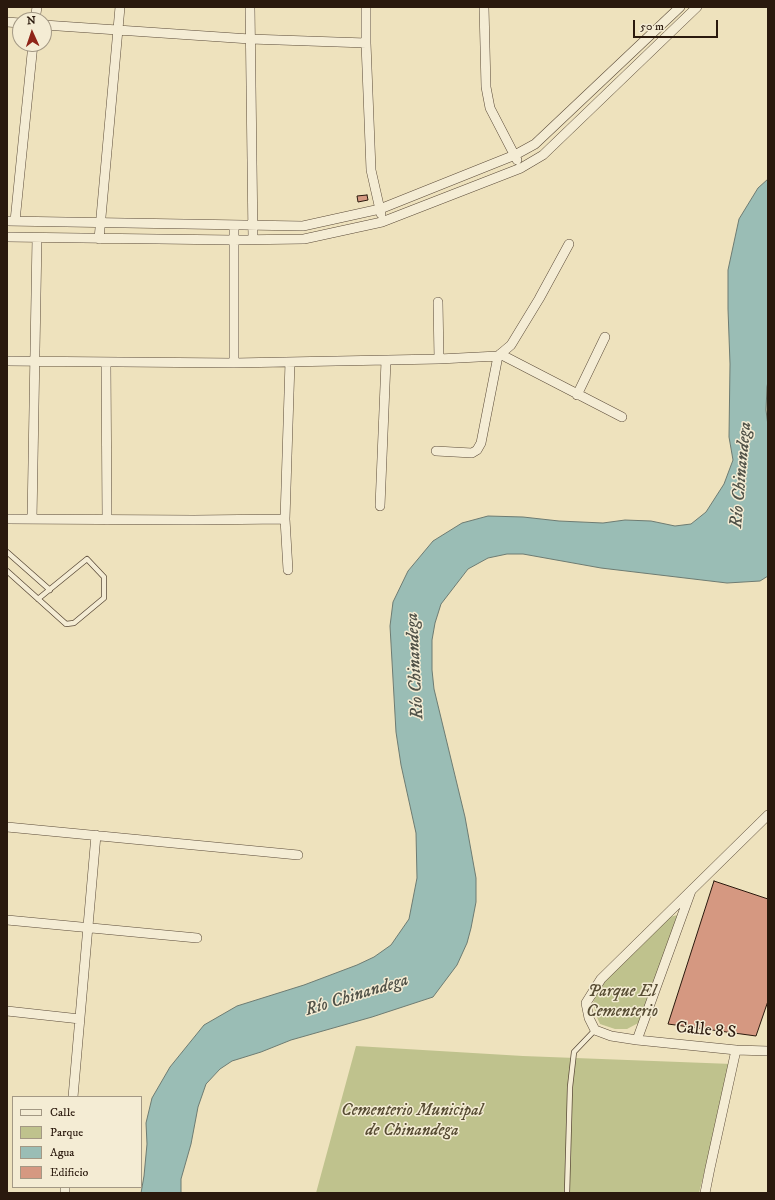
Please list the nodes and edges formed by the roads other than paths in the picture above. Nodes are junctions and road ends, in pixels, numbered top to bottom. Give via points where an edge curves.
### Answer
1 (120, 7) edge
2 (250, 7) edge
3 (366, 7) edge
4 (484, 7) edge
5 (680, 7) edge
6 (697, 7) edge
7 (52, 25) edge
8 (118, 31) junction
9 (250, 39) junction
10 (366, 43) junction
11 (32, 52) edge
12 (515, 156) junction
13 (522, 168) junction
14 (380, 209) junction
15 (11, 221) edge
16 (100, 222) junction
17 (382, 222) junction
18 (234, 225) junction
19 (253, 225) junction
20 (7, 237) edge
21 (37, 238) junction
22 (99, 239) junction
23 (233, 240) junction
24 (253, 240) junction
25 (569, 244) dead end
26 (438, 302) dead end
27 (605, 337) dead end
28 (499, 355) junction
29 (440, 359) junction
30 (7, 361) edge
31 (386, 361) junction
32 (35, 362) junction
33 (290, 362) junction
34 (106, 363) junction
35 (234, 364) junction
36 (577, 395) junction
37 (622, 417) dead end
38 (436, 451) dead end
39 (380, 506) dead end
40 (7, 519) edge
41 (32, 520) junction
42 (107, 520) junction
43 (285, 520) junction
44 (7, 552) edge
45 (288, 570) dead end
46 (7, 571) edge
47 (50, 590) junction
48 (38, 599) junction
49 (768, 815) edge
50 (7, 827) edge
51 (96, 835) junction
52 (298, 855) dead end
53 (693, 888) junction
54 (7, 920) edge
55 (88, 928) junction
56 (197, 938) dead end
57 (7, 1011) edge
58 (80, 1020) junction
59 (595, 1030) junction
60 (637, 1040) junction
61 (736, 1050) junction
62 (768, 1051) edge
63 (73, 1096) edge
64 (567, 1193) edge
65 (705, 1193) edge

1 - 8 street
2 - 9 street
3 - 10 street
4 - 12 street via 486,87 490,108
5 - 12 street via 535,144
6 - 13 street via 543,156
7 - 8 street
8 - 9 street
8 - 16 street
9 - 10 street
9 - 19 street
10 - 14 street via 371,170
11 - 15 street
12 - 13 street
12 - 14 street
13 - 17 street
14 - 17 street
14 - 19 street via 303,226
15 - 16 street
16 - 18 street
16 - 22 street
17 - 24 street via 304,239
18 - 19 street
18 - 23 street
19 - 24 street
20 - 21 street
21 - 22 street
21 - 32 street
22 - 23 street
23 - 24 street
23 - 35 street
25 - 28 street via 511,345
26 - 29 street
27 - 36 street
28 - 29 street
28 - 36 street
28 - 38 street via 481,444 472,453
29 - 31 street
30 - 32 street
31 - 33 street
31 - 39 street
32 - 34 street
32 - 41 street
33 - 35 street
33 - 43 street
34 - 35 street
34 - 42 street
36 - 37 street
40 - 41 street
41 - 42 street
42 - 43 street
43 - 45 street
44 - 47 lane
46 - 48 lane
47 - 48 lane
47 - 48 lane via 87,559 104,577 104,598 74,623 66,624
49 - 53 street
50 - 51 street
51 - 52 street
51 - 55 street
53 - 59 street via 601,979 586,1003
53 - 60 street
54 - 55 street
55 - 56 street
55 - 58 street
57 - 58 street
58 - 63 street
59 - 60 street, Calle 8 S via 611,1036
59 - 64 lane via 574,1052 570,1087
60 - 61 street, Calle 8 S
61 - 62 street, Calle 8 S
61 - 65 street

